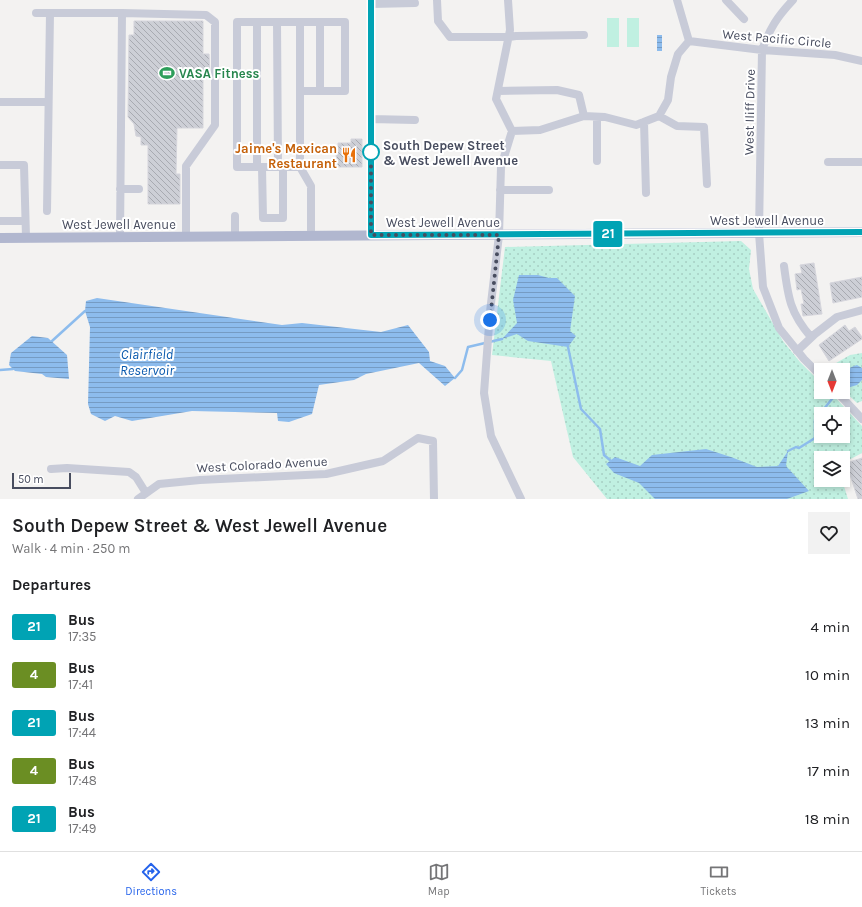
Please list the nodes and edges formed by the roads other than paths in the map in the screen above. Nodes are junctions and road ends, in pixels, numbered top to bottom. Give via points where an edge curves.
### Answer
1 (437, 0) edge
2 (508, 0) edge
3 (677, 0) edge
4 (726, 0) edge
5 (793, 0) edge
6 (371, 2) edge
7 (414, 3) dead end
8 (36, 13) dead end
9 (50, 13) junction
10 (122, 13) junction
11 (744, 19) dead end
12 (257, 22) junction
13 (277, 22) junction
14 (300, 22) junction
15 (320, 22) junction
16 (510, 33) junction
17 (584, 35) dead end
18 (689, 41) junction
19 (762, 50) junction
20 (862, 61) edge
21 (498, 90) junction
22 (300, 92) junction
23 (320, 92) junction
24 (0, 102) edge
25 (48, 102) junction
26 (584, 116) junction
27 (659, 116) junction
28 (596, 117) junction
29 (371, 119) junction
30 (415, 120) dead end
31 (644, 122) junction
32 (512, 131) junction
33 (596, 161) dead end
34 (828, 162) dead end
35 (862, 162) edge
36 (0, 165) edge
37 (260, 167) junction
38 (280, 167) junction
39 (300, 167) junction
40 (707, 184) dead end
41 (120, 189) junction
42 (139, 189) dead end
43 (500, 190) junction
44 (549, 190) dead end
45 (646, 193) dead end
46 (47, 211) dead end
47 (235, 216) dead end
48 (0, 221) edge
49 (25, 221) junction
50 (862, 232) edge
51 (759, 233) junction
52 (311, 235) junction
53 (371, 235) junction
54 (499, 235) junction
55 (186, 236) junction
56 (235, 236) junction
57 (26, 237) junction
58 (120, 237) junction
59 (0, 238) edge
60 (784, 266) dead end
61 (862, 310) edge
62 (811, 337) junction
63 (797, 351) junction
64 (814, 369) edge
65 (844, 399) edge
66 (862, 419) edge
67 (51, 469) dead end
68 (146, 494) junction
69 (138, 499) edge
70 (434, 499) edge
71 (520, 499) edge

1 - 16 street via 438,21 450,37
2 - 16 street
3 - 18 street
4 - 11 street
5 - 19 street, West Iliff Drive via 778,16
6 - 7 street
6 - 29 street
8 - 9 street
9 - 10 street
9 - 25 street
10 - 41 street
10 - 55 street via 206,15 215,22 215,125 186,166
12 - 13 street
12 - 37 street
12 - 37 street via 237,22 236,167
13 - 14 street
13 - 38 street
14 - 15 street
14 - 22 street
15 - 23 street
15 - 23 street via 345,22 345,92
16 - 17 street via 516,36
16 - 21 street
18 - 19 street, West Pacific Circle
18 - 27 street via 678,54 668,100
19 - 20 street, West Pacific Circle via 835,55
19 - 51 street, West Iliff Drive
21 - 26 street via 557,90 579,95
21 - 32 street via 496,99
22 - 23 street
22 - 39 street
24 - 25 street
25 - 46 street
26 - 28 street
26 - 32 street via 540,130
27 - 31 street
27 - 40 street via 677,126 704,127
28 - 31 street via 636,125
28 - 33 street
29 - 30 street
29 - 53 street
31 - 45 street
32 - 43 street via 501,167
34 - 35 street
36 - 49 street via 24,165
37 - 38 street
37 - 38 street via 263,218 283,218
38 - 39 street
39 - 52 street via 311,186
41 - 42 street
41 - 58 street
43 - 44 street
43 - 54 street
47 - 56 street
48 - 49 street
49 - 57 street
50 - 51 main road, West Jewell Avenue
51 - 54 main road, West Jewell Avenue
51 - 63 street, West Iliff Drive via 765,294 779,328
52 - 53 main road, West Jewell Avenue
52 - 56 main road, West Jewell Avenue
53 - 54 main road, West Jewell Avenue
54 - 71 street via 484,393 491,436
55 - 56 main road, West Jewell Avenue
55 - 58 main road, West Jewell Avenue
57 - 58 main road, West Jewell Avenue
57 - 59 main road, West Jewell Avenue
60 - 62 street via 787,292 795,317
61 - 62 street via 837,317
62 - 63 street
63 - 64 street, West Iliff Drive
65 - 66 street
67 - 68 street via 129,472 136,477
68 - 69 street, West Colorado Avenue
68 - 70 street, West Colorado Avenue via 159,484 326,474 383,460 418,438 433,441

